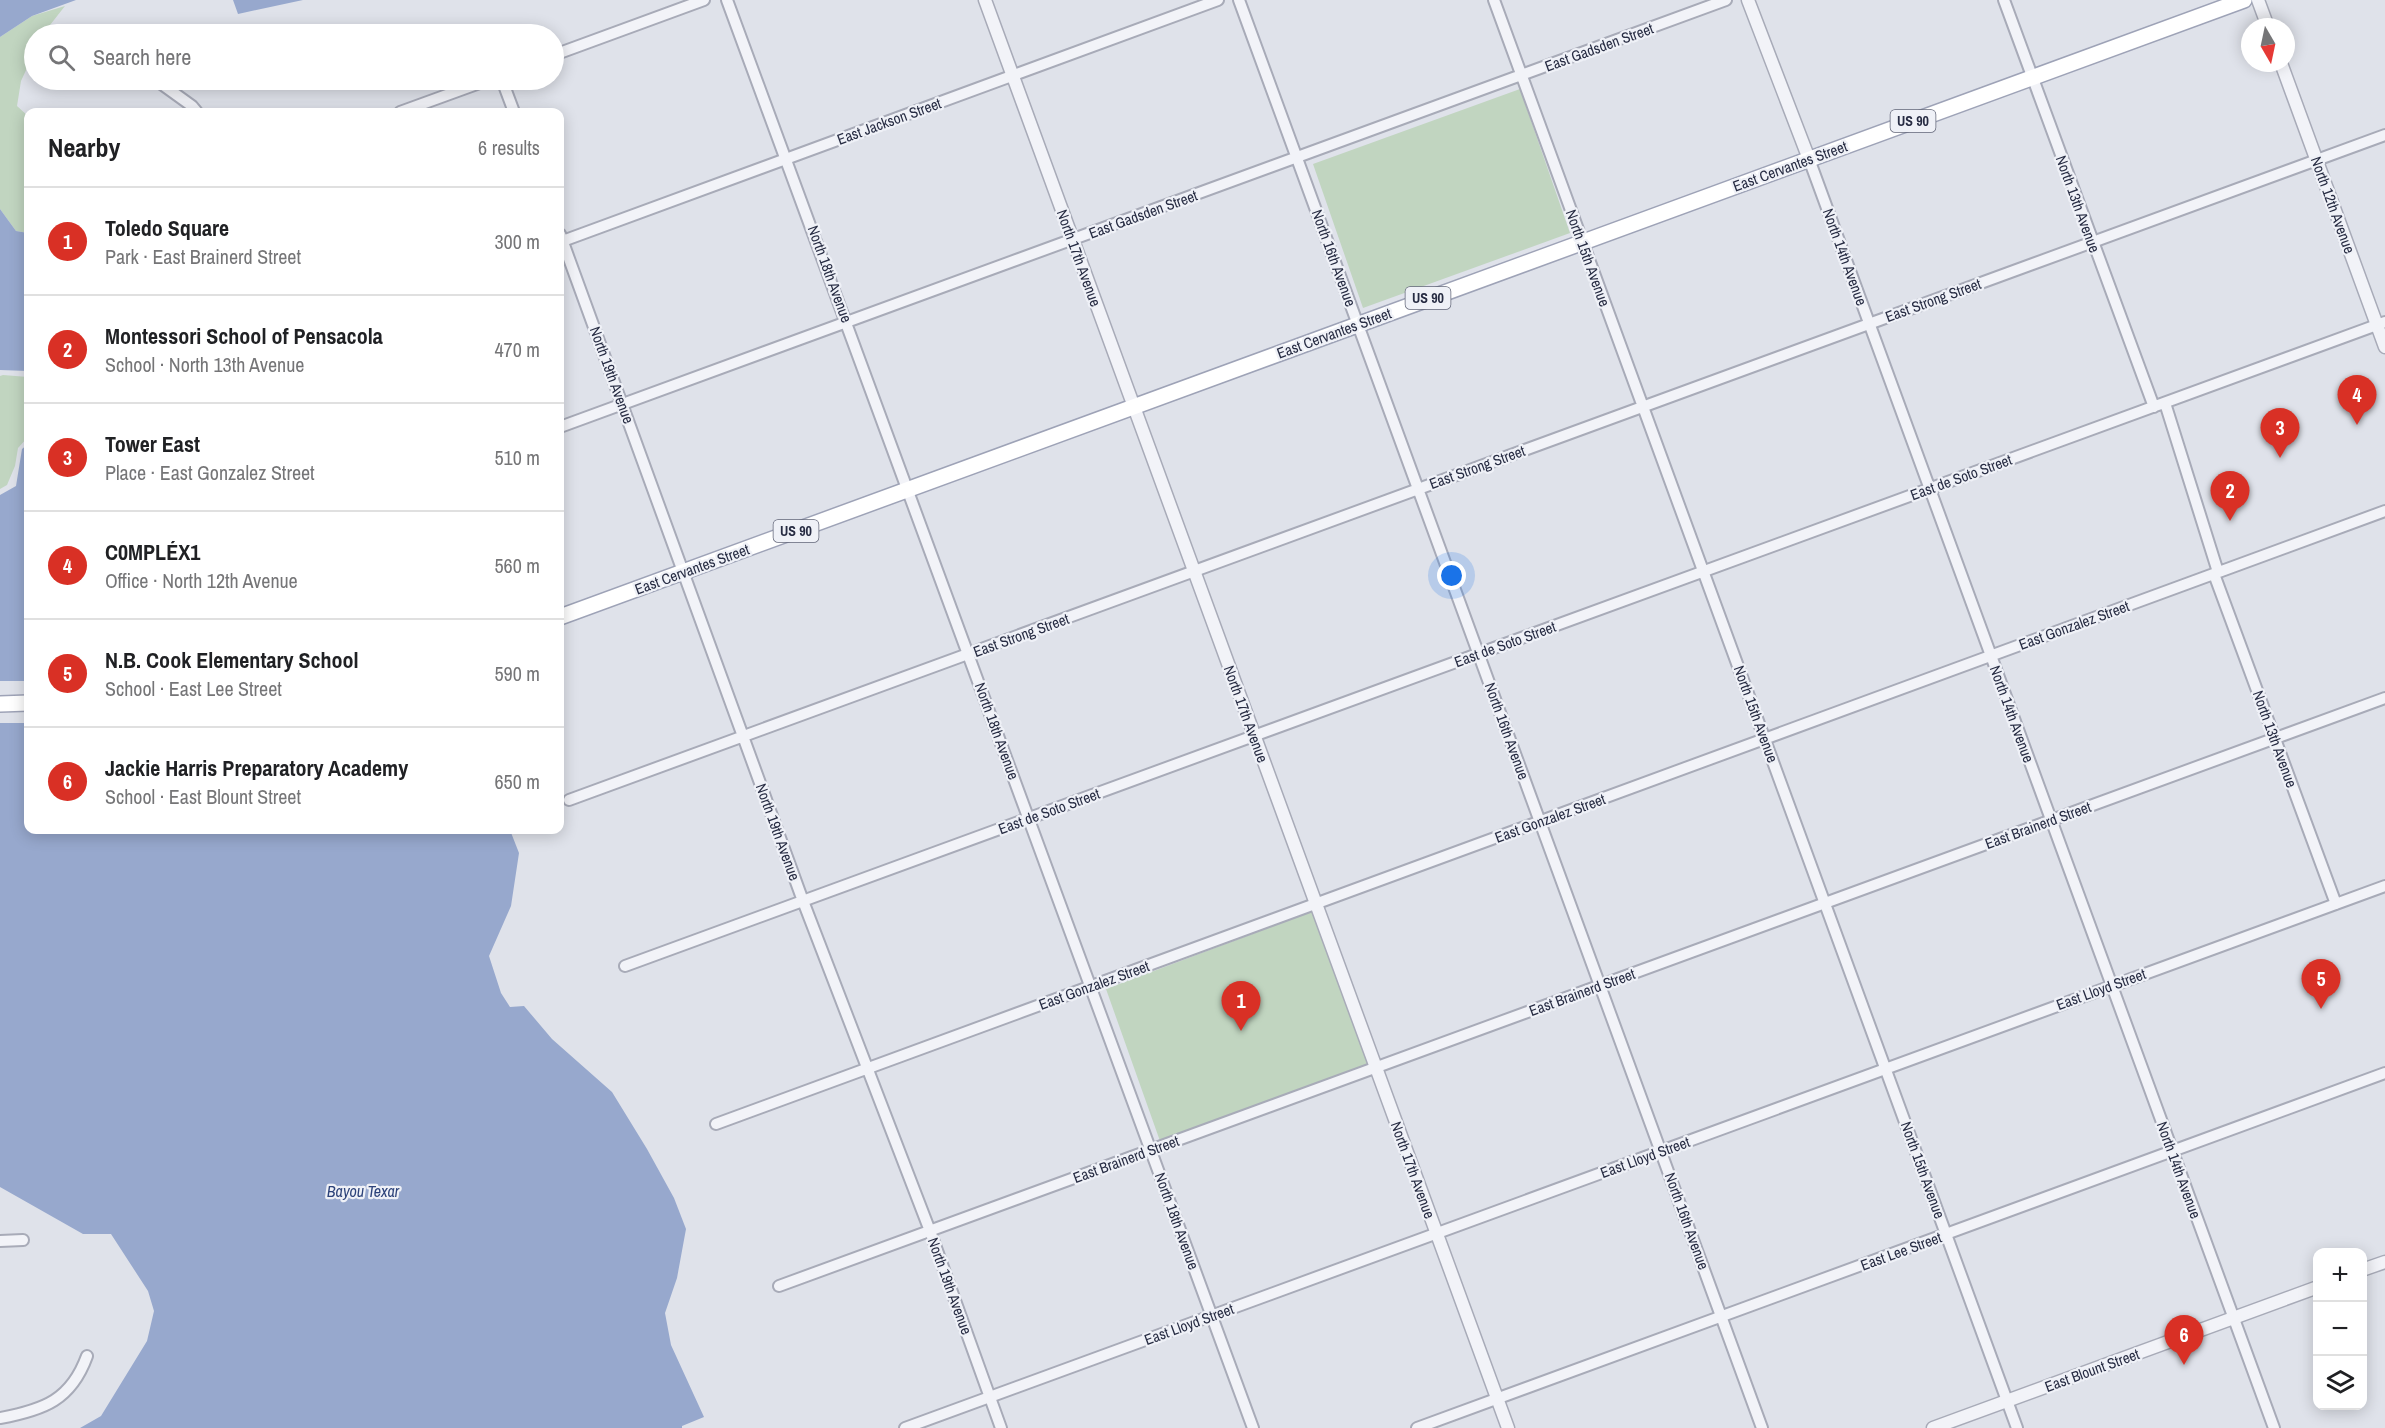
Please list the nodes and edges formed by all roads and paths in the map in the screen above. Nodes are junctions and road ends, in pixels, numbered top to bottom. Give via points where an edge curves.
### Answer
1 (704, 0) edge
2 (728, 0) edge
3 (985, 0) edge
4 (1218, 0) edge
5 (1239, 0) edge
6 (1494, 0) edge
7 (1726, 0) edge
8 (1748, 0) edge
9 (2004, 0) edge
10 (2244, 0) edge
11 (2258, 0) edge
12 (2265, 18) edge
13 (564, 51) edge
14 (2284, 72) edge
15 (1521, 75) junction
16 (1012, 76) junction
17 (2032, 77) junction
18 (170, 90) edge
19 (460, 90) edge
20 (506, 90) edge
21 (192, 108) edge
22 (411, 108) edge
23 (512, 108) edge
24 (2385, 135) edge
25 (1297, 157) junction
26 (786, 158) junction
27 (1809, 159) junction
28 (2317, 160) junction
29 (564, 238) edge
30 (1072, 239) junction
31 (1582, 242) junction
32 (2092, 242) junction
33 (564, 249) edge
34 (847, 322) junction
35 (1358, 324) junction
36 (1869, 324) junction
37 (2381, 324) edge
38 (2385, 347) edge
39 (2165, 403) junction
40 (623, 404) junction
41 (1133, 406) junction
42 (1643, 407) junction
43 (2154, 407) junction
44 (564, 426) edge
45 (908, 489) junction
46 (1418, 489) junction
47 (1929, 489) junction
48 (2385, 511) edge
49 (1194, 571) junction
50 (684, 572) junction
51 (1703, 572) junction
52 (2216, 573) junction
53 (564, 616) edge
54 (969, 654) junction
55 (1479, 654) junction
56 (1991, 656) junction
57 (2385, 698) edge
58 (0, 704) edge
59 (24, 704) edge
60 (743, 736) junction
61 (1254, 736) junction
62 (2274, 738) junction
63 (1765, 739) junction
64 (569, 800) dead end
65 (1030, 818) junction
66 (2051, 820) junction
67 (1540, 821) junction
68 (2385, 886) edge
69 (803, 901) junction
70 (1825, 903) junction
71 (1316, 904) junction
72 (2336, 904) junction
73 (625, 966) dead end
74 (1600, 985) junction
75 (1091, 986) junction
76 (2112, 986) junction
77 (1376, 1067) junction
78 (1886, 1068) junction
79 (867, 1069) junction
80 (2385, 1073) edge
81 (716, 1124) dead end
82 (1151, 1150) junction
83 (1661, 1151) junction
84 (2172, 1151) junction
85 (930, 1231) junction
86 (1436, 1233) junction
87 (1946, 1234) junction
88 (23, 1240) dead end
89 (0, 1241) edge
90 (2385, 1262) edge
91 (2367, 1268) edge
92 (779, 1286) dead end
93 (2313, 1289) edge
94 (1212, 1316) junction
95 (1722, 1316) junction
96 (2233, 1318) junction
97 (87, 1356) dead end
98 (990, 1397) junction
99 (1497, 1399) junction
100 (2007, 1401) junction
101 (0, 1418) edge
102 (905, 1428) edge
103 (1001, 1428) edge
104 (1253, 1428) edge
105 (1417, 1428) edge
106 (1508, 1428) edge
107 (1762, 1428) edge
108 (1933, 1428) edge
109 (2017, 1428) edge
110 (2274, 1428) edge

1 - 13 street
2 - 26 street, North 18th Avenue
3 - 16 street, North 17th Avenue
4 - 16 street, East Jackson Street
5 - 25 street, North 16th Avenue
6 - 15 street, North 15th Avenue
7 - 15 street, East Gadsden Street
8 - 27 street, North 14th Avenue
9 - 17 street, North 13th Avenue
10 - 17 main road, East Cervantes Street / US 90
11 - 12 street
14 - 28 street, North 12th Avenue
15 - 25 street, East Gadsden Street
15 - 31 street, North 15th Avenue
16 - 26 street, East Jackson Street
16 - 30 street, North 17th Avenue
17 - 27 main road, East Cervantes Street / US 90
17 - 32 street, North 13th Avenue
18 - 21 street
19 - 22 street
20 - 23 street
24 - 28 street, East Strong Street
25 - 30 street, East Gadsden Street
25 - 35 street, North 16th Avenue
26 - 29 street, East Jackson Street
26 - 34 street, North 18th Avenue
27 - 31 main road, East Cervantes Street / US 90
27 - 36 street, North 14th Avenue
28 - 32 street, East Strong Street
28 - 37 street, North 12th Avenue
30 - 34 street, East Gadsden Street
30 - 41 street, North 17th Avenue
31 - 35 main road, East Cervantes Street / US 90
31 - 42 street, North 15th Avenue
32 - 36 street, East Strong Street
32 - 43 street, North 13th Avenue
33 - 40 street, North 19th Avenue
34 - 40 street, East Gadsden Street
34 - 45 street, North 18th Avenue
35 - 41 main road, East Cervantes Street / US 90
35 - 46 street, North 16th Avenue
36 - 42 street, East Strong Street
36 - 47 street, North 14th Avenue
37 - 38 street, North 12th Avenue
37 - 39 street, East de Soto Street
39 - 43 street, East de Soto Street
39 - 52 street, North 13th Avenue
40 - 44 street, East Gadsden Street
40 - 50 street, North 19th Avenue
41 - 45 main road, East Cervantes Street / US 90
41 - 49 street, North 17th Avenue
42 - 46 street, East Strong Street
42 - 51 street, North 15th Avenue
43 - 47 street, East de Soto Street
45 - 50 main road, East Cervantes Street / US 90
45 - 54 street, North 18th Avenue
46 - 49 street, East Strong Street
46 - 55 street, North 16th Avenue
47 - 51 street, East de Soto Street
47 - 56 street, North 14th Avenue
48 - 52 street, East Gonzalez Street
49 - 54 street, East Strong Street
49 - 61 street, North 17th Avenue
50 - 53 main road, East Cervantes Street / US 90
50 - 60 street, North 19th Avenue
51 - 55 street, East de Soto Street
51 - 63 street, North 15th Avenue
52 - 56 street, East Gonzalez Street
52 - 62 street, North 13th Avenue
54 - 60 street, East Strong Street
54 - 65 street, North 18th Avenue
55 - 61 street, East de Soto Street
55 - 67 street, North 16th Avenue
56 - 63 street, East Gonzalez Street
56 - 66 street, North 14th Avenue
57 - 62 street, East Brainerd Street
58 - 59 main road
60 - 64 street, East Strong Street
60 - 69 street, North 19th Avenue
61 - 65 street, East de Soto Street
61 - 71 street, North 17th Avenue
62 - 66 street, East Brainerd Street
62 - 72 street, North 13th Avenue
63 - 67 street, East Gonzalez Street
63 - 70 street, North 15th Avenue
65 - 69 street, East de Soto Street
65 - 75 street, North 18th Avenue
66 - 70 street, East Brainerd Street
66 - 76 street, North 14th Avenue
67 - 71 street, East Gonzalez Street
67 - 74 street, North 16th Avenue
68 - 72 street, East Lloyd Street
69 - 73 street, East de Soto Street
69 - 79 street, North 19th Avenue
70 - 74 street, East Brainerd Street
70 - 78 street, North 15th Avenue
71 - 75 street, East Gonzalez Street
71 - 77 street, North 17th Avenue
72 - 76 street, East Lloyd Street
74 - 77 street, East Brainerd Street
74 - 83 street, North 16th Avenue
75 - 79 street, East Gonzalez Street
75 - 82 street, North 18th Avenue
76 - 78 street, East Lloyd Street
76 - 84 street, North 14th Avenue
77 - 82 street, East Brainerd Street
77 - 86 street, North 17th Avenue
78 - 83 street, East Lloyd Street
78 - 87 street, North 15th Avenue
79 - 81 street, East Gonzalez Street
79 - 85 street, North 19th Avenue
80 - 84 street, East Lee Street
82 - 85 street, East Brainerd Street
82 - 94 street, North 18th Avenue
83 - 86 street, East Lloyd Street
83 - 95 street, North 16th Avenue
84 - 87 street, East Lee Street
84 - 96 street, North 14th Avenue
85 - 92 street, East Brainerd Street
85 - 98 street, North 19th Avenue
86 - 94 street, East Lloyd Street
86 - 99 street, North 17th Avenue
87 - 95 street, East Lee Street
87 - 100 street, North 15th Avenue
88 - 89 street
90 - 91 street
93 - 96 street, East Blount Street
94 - 98 street, East Lloyd Street
94 - 104 street, North 18th Avenue
95 - 99 street, East Lee Street
95 - 107 street, North 16th Avenue
96 - 100 street, East Blount Street
96 - 110 street, North 14th Avenue
97 - 101 street via 80,1375 62,1396 36,1409
98 - 102 street, East Lloyd Street
98 - 103 street, North 19th Avenue
99 - 105 street, East Lee Street
99 - 106 street, North 17th Avenue
100 - 108 street, East Blount Street
100 - 109 street, North 15th Avenue

